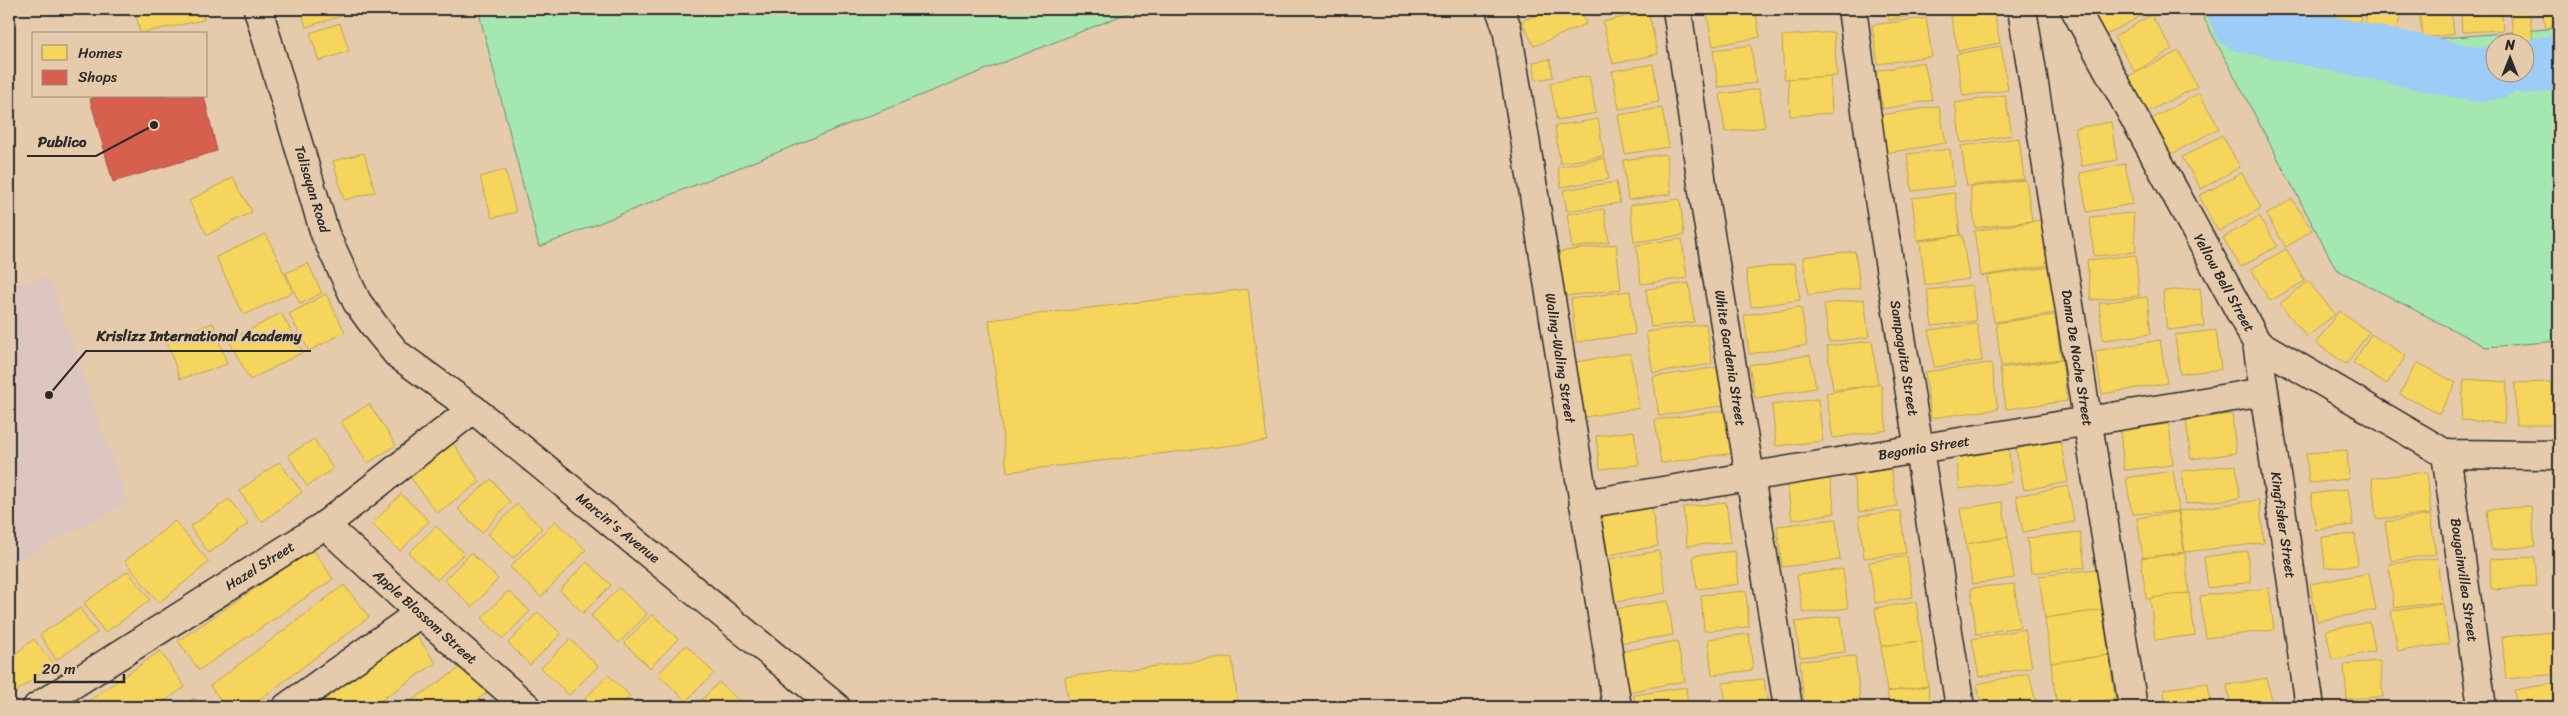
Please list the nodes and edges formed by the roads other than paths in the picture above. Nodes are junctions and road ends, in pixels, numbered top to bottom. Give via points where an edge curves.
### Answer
1 (258, 9) edge
2 (1500, 9) edge
3 (1677, 9) edge
4 (1852, 9) edge
5 (2022, 9) edge
6 (2075, 9) edge
7 (2257, 343) junction
8 (397, 354) joint
9 (2264, 392) junction
10 (473, 409) junction
11 (2087, 421) junction
12 (1918, 449) junction
13 (2446, 454) junction
14 (2559, 455) edge
15 (1750, 477) junction
16 (1584, 504) junction
17 (325, 525) junction
18 (420, 613) junction
19 (517, 704) edge
20 (37, 707) edge
21 (287, 707) edge
22 (836, 707) edge
23 (1617, 707) edge
24 (1788, 707) edge
25 (1960, 707) edge
26 (2133, 707) edge
27 (2310, 707) edge
28 (2482, 707) edge

1 - 8 street, Talisayan Road via 325,234 357,302
2 - 16 street, Waling-Waling Street via 1507,28
3 - 15 street, White Gardenia Street
4 - 12 street, Sampaguita Street
5 - 11 street, Dama De Noche Street
6 - 7 street, Yellow Bell Street
7 - 9 street, Kingfisher Street
7 - 13 street, Yellow Bell Street
8 - 10 street, Marcin's Avenue
9 - 11 street, Begonia Street
9 - 27 street, Kingfisher Street
10 - 17 street, Hazel Street
10 - 22 street, Marcin's Avenue
11 - 12 street, Begonia Street
11 - 26 street, Dama De Noche Street
12 - 15 street, Begonia Street
12 - 25 street, Sampaguita Street
13 - 14 street, Yellow Bell Street
13 - 28 street, Bougainvillea Street
15 - 16 street, Begonia Street
15 - 24 street, White Gardenia Street
16 - 23 street, Waling-Waling Street
17 - 18 street, Apple Blossom Street
17 - 20 street, Hazel Street
18 - 19 street, Apple Blossom Street
18 - 21 street

